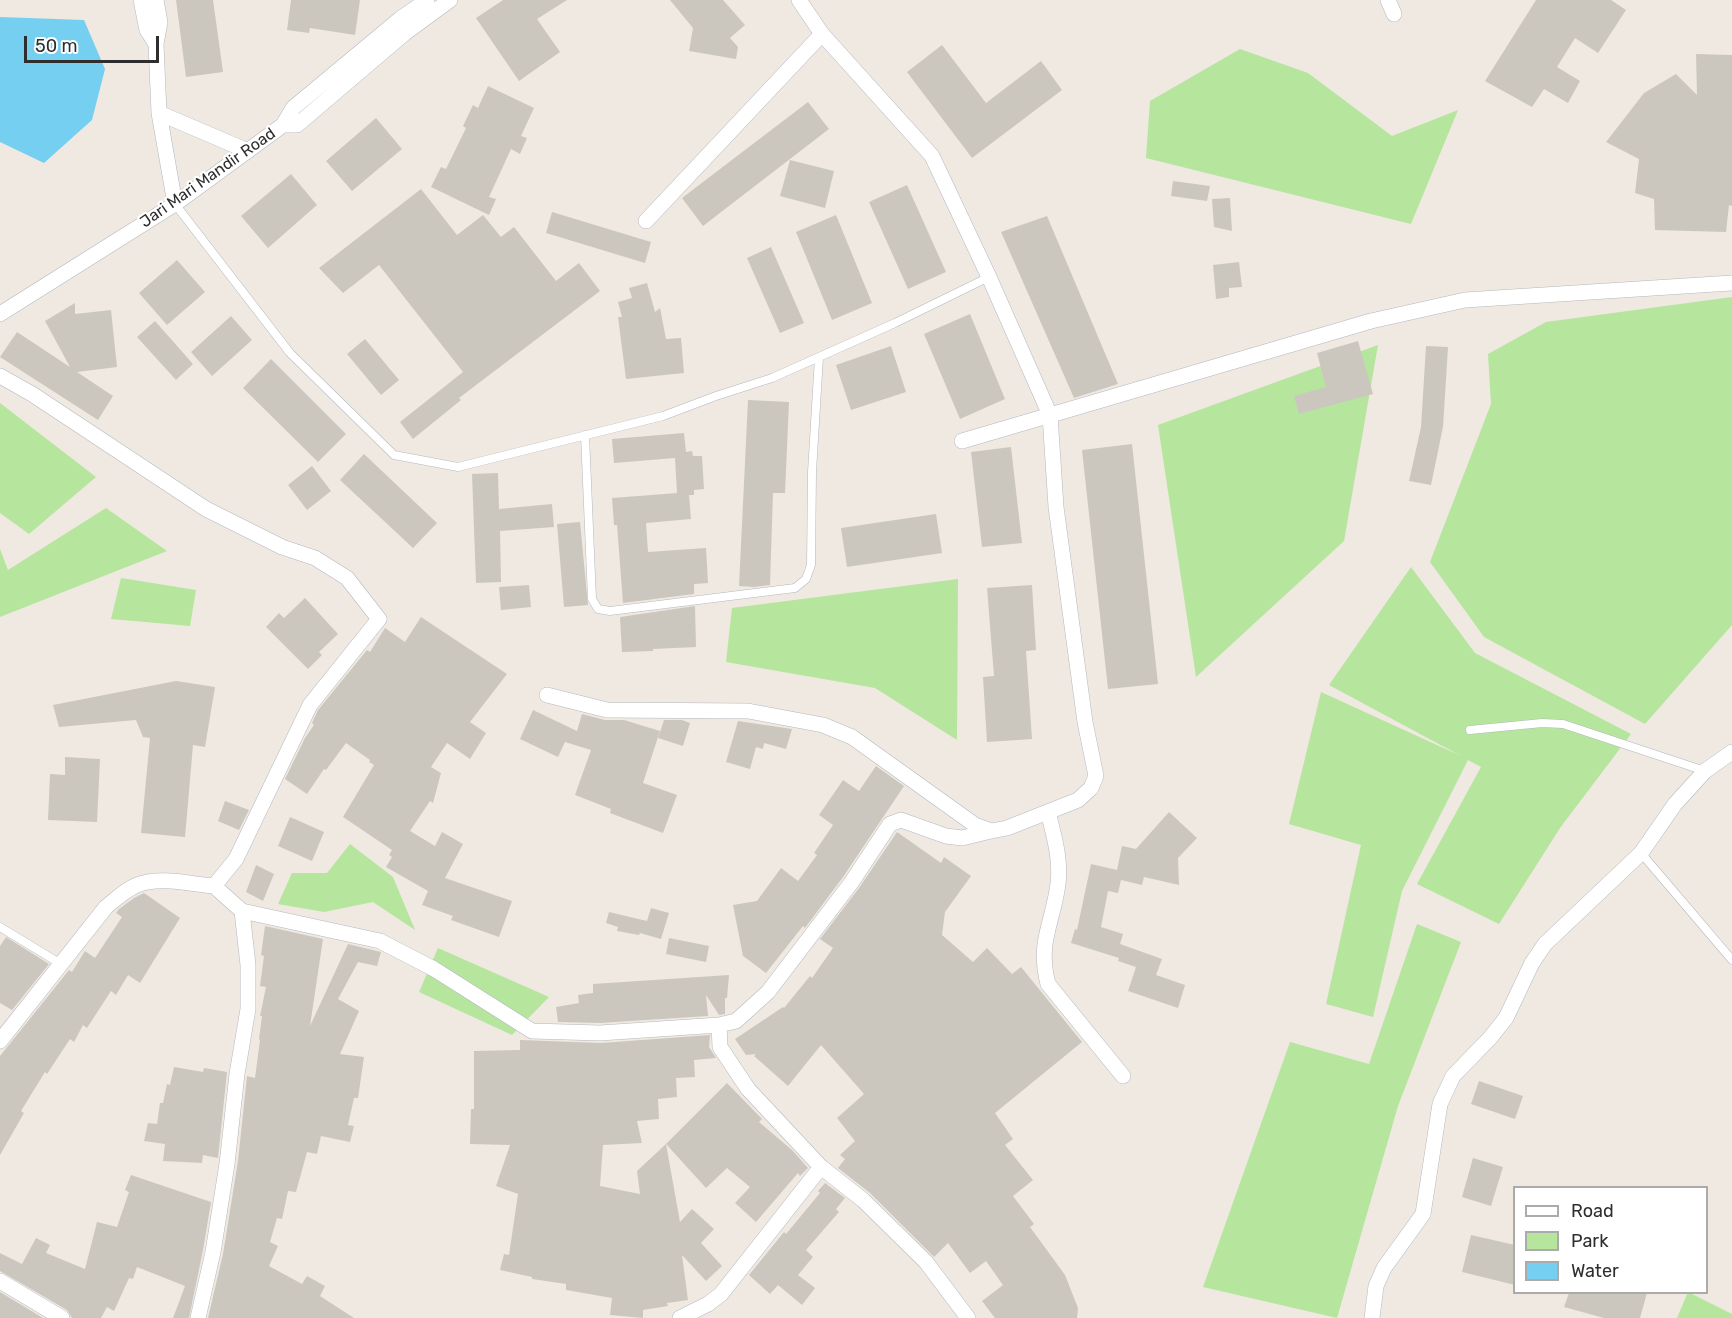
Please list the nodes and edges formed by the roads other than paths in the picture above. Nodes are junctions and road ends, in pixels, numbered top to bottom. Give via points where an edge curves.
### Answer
1 (141, 0) edge
2 (156, 0) edge
3 (427, 0) edge
4 (450, 0) edge
5 (799, 0) edge
6 (822, 34) junction
7 (156, 44) junction
8 (159, 113) junction
9 (283, 125) junction
10 (248, 152) junction
11 (175, 204) junction
12 (646, 221) dead end
13 (989, 277) junction
14 (1732, 283) edge
15 (0, 314) edge
16 (819, 357) junction
17 (0, 376) edge
18 (1050, 415) junction
19 (585, 435) junction
20 (962, 441) dead end
21 (547, 695) dead end
22 (1470, 730) dead end
23 (1732, 752) edge
24 (1705, 771) junction
25 (1048, 812) junction
26 (991, 831) junction
27 (1641, 853) junction
28 (214, 885) junction
29 (242, 911) junction
30 (0, 927) edge
31 (1732, 960) edge
32 (61, 964) junction
33 (719, 1025) junction
34 (0, 1041) edge
35 (1123, 1076) dead end
36 (821, 1167) junction
37 (0, 1281) edge
38 (62, 1318) edge
39 (198, 1318) edge
40 (681, 1318) edge
41 (968, 1318) edge
42 (1372, 1318) edge

1 - 7 street via 147,30
2 - 7 street via 160,22
3 - 9 street, Jari Mari Mandir Road via 293,108
4 - 9 street via 297,125
5 - 6 street
6 - 12 street
6 - 13 street via 932,156
7 - 8 street
8 - 10 street
8 - 11 street
9 - 10 street, Jari Mari Mandir Road
10 - 11 street, Jari Mari Mandir Road
11 - 15 street, Jari Mari Mandir Road
11 - 19 lane via 290,353 394,455 458,467
13 - 16 lane
13 - 18 street
14 - 18 street via 1465,300 1371,321
16 - 19 lane via 772,378 663,416
16 - 19 lane via 811,565 806,579 795,588 610,611 598,609 592,599
17 - 28 street via 206,509 282,547 315,558 347,578 379,619 310,705 236,859
18 - 20 street
18 - 25 street via 1056,507 1096,776 1091,788 1078,800
21 - 26 street via 607,710 748,711 823,725 852,737 975,825
22 - 24 lane via 1563,724
23 - 24 street
24 - 27 street via 1675,804
25 - 26 street
25 - 35 street via 1059,859 1058,885 1044,946 1043,966 1048,984
26 - 33 street via 962,838 901,820 890,824 851,883 768,992 736,1021
27 - 31 lane
27 - 42 street via 1545,944 1506,1018 1453,1076 1440,1104 1423,1214 1384,1268 1376,1286
28 - 29 street
28 - 32 street via 158,882 126,891 106,907
29 - 33 street via 380,940 532,1031 600,1033
29 - 39 street via 248,1009 213,1252
30 - 32 lane
32 - 34 street
33 - 36 street via 720,1047 748,1089
36 - 40 street via 721,1294
36 - 41 street via 862,1200 926,1262
37 - 38 street

